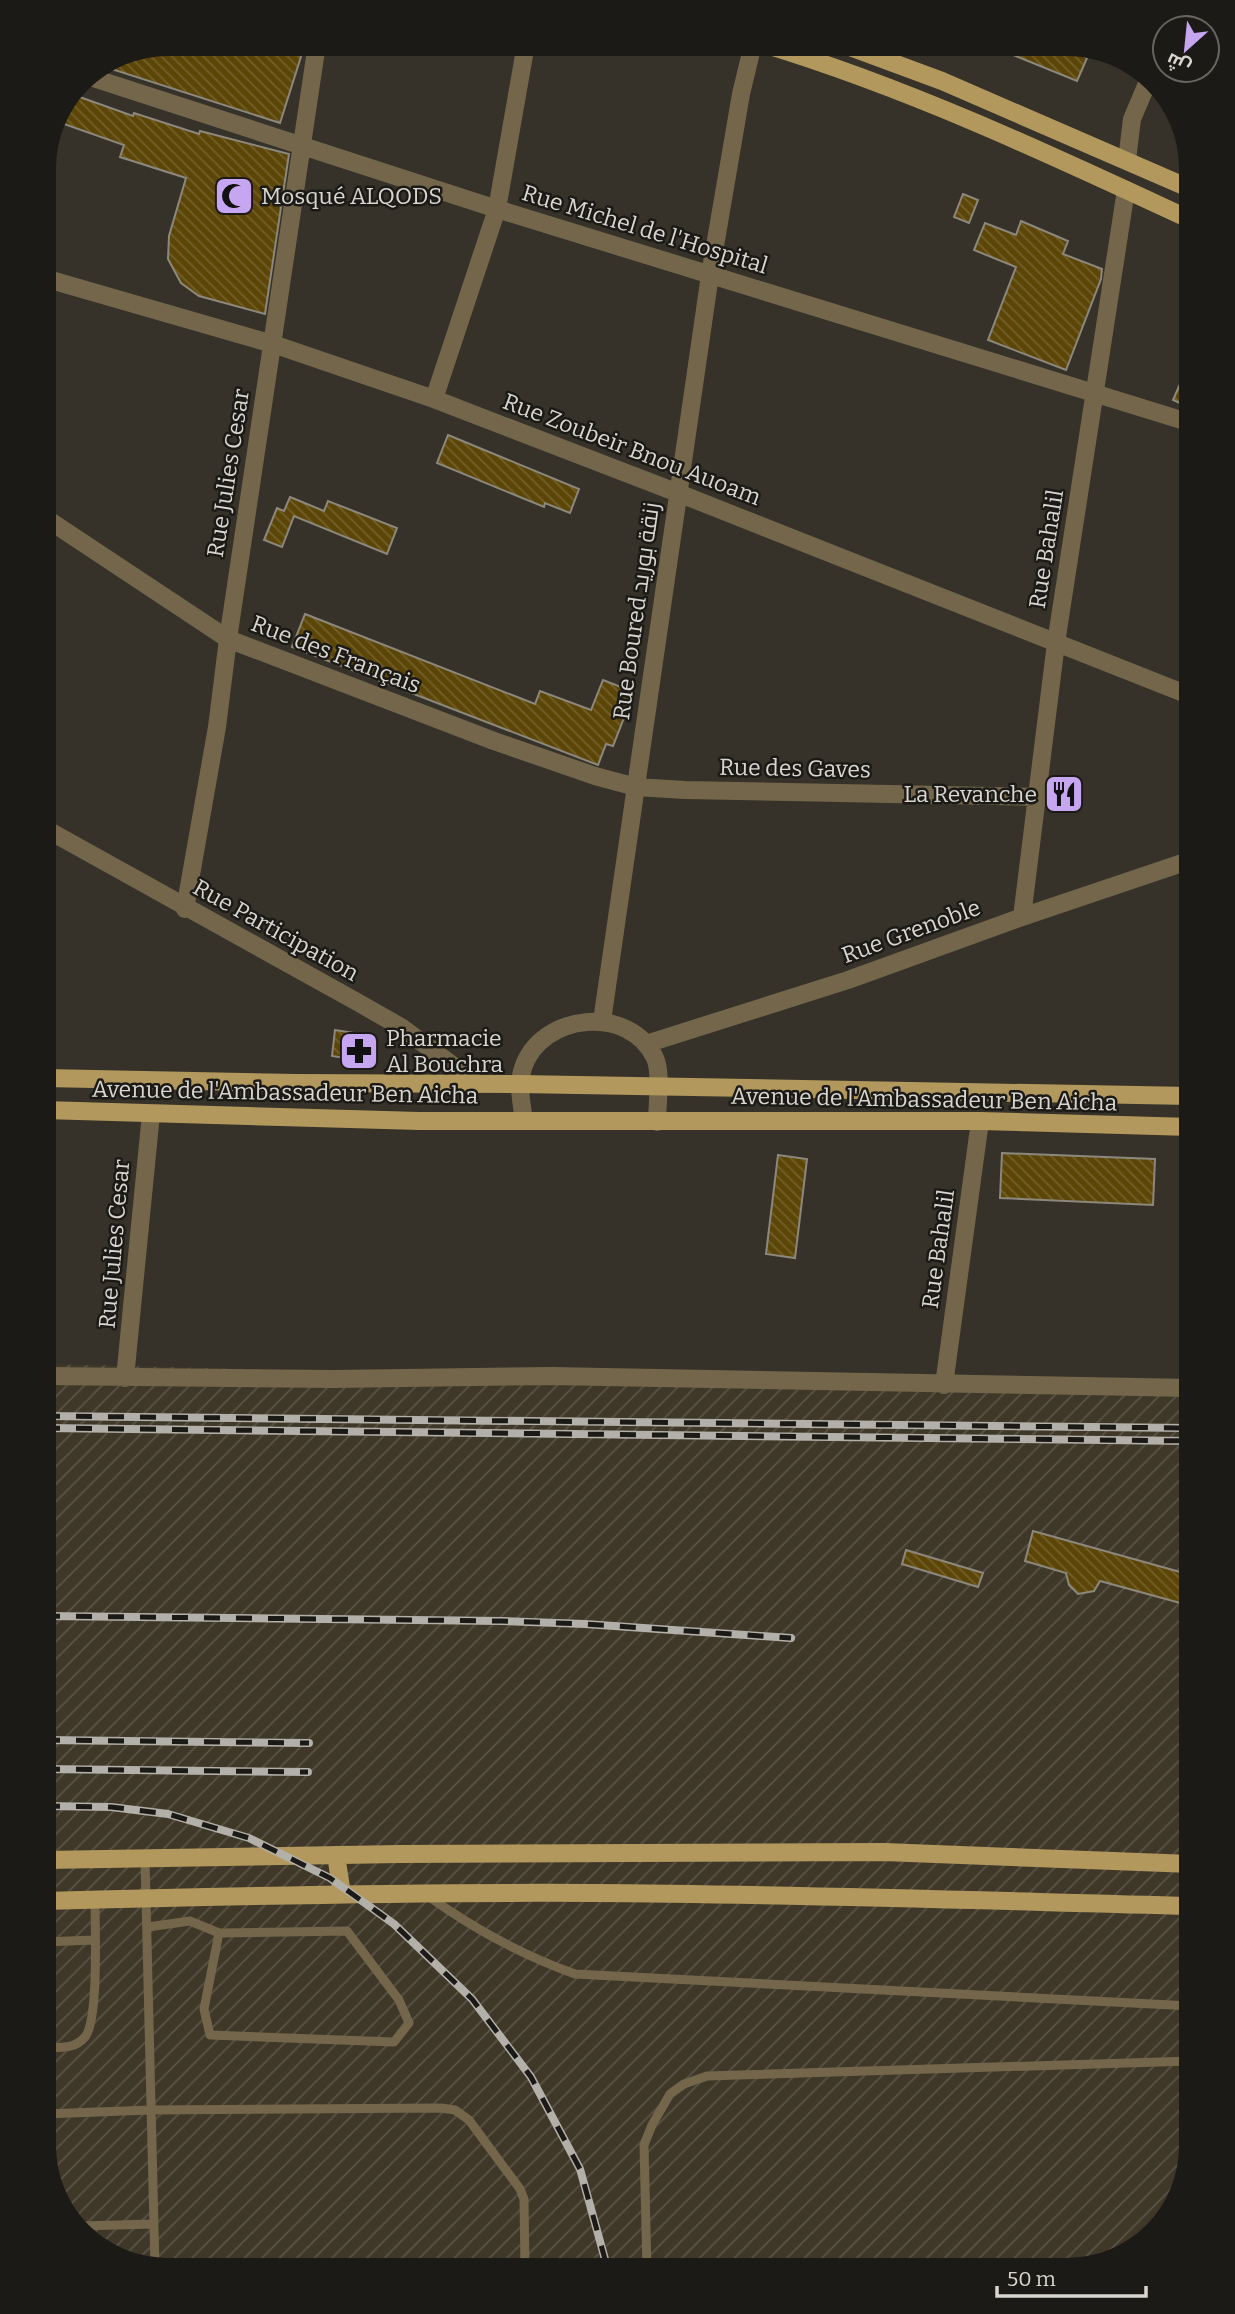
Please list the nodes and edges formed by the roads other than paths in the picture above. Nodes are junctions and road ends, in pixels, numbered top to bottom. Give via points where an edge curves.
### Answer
1 (315, 56) edge
2 (524, 56) edge
3 (750, 56) edge
4 (798, 56) edge
5 (874, 56) edge
6 (99, 80) edge
7 (1145, 88) edge
8 (302, 146) junction
9 (1127, 160) junction
10 (1179, 184) edge
11 (1126, 190) junction
12 (497, 209) junction
13 (1179, 214) edge
14 (710, 275) junction
15 (56, 281) edge
16 (273, 344) junction
17 (1095, 394) junction
18 (434, 399) junction
19 (1179, 419) edge
20 (678, 493) junction
21 (56, 525) edge
22 (228, 639) junction
23 (1056, 643) junction
24 (1179, 691) edge
25 (636, 787) junction
26 (1037, 797) junction
27 (56, 835) edge
28 (1179, 864) edge
29 (186, 909) junction
30 (1022, 917) junction
31 (602, 1021) junction
32 (646, 1044) junction
33 (56, 1078) edge
34 (478, 1084) junction
35 (520, 1084) junction
36 (657, 1086) junction
37 (1179, 1096) edge
38 (56, 1110) edge
39 (150, 1114) junction
40 (524, 1121) junction
41 (980, 1121) junction
42 (657, 1122) junction
43 (1179, 1127) edge
44 (56, 1377) edge
45 (125, 1378) junction
46 (944, 1385) junction
47 (1179, 1388) edge
48 (336, 1855) junction
49 (145, 1859) junction
50 (56, 1860) edge
51 (1179, 1864) edge
52 (423, 1893) junction
53 (342, 1894) junction
54 (147, 1899) junction
55 (95, 1900) junction
56 (56, 1901) edge
57 (1179, 1906) edge
58 (148, 1927) junction
59 (219, 1933) junction
60 (94, 1940) junction
61 (56, 1942) edge
62 (1179, 2005) edge
63 (56, 2048) edge
64 (1179, 2061) edge
65 (152, 2110) junction
66 (56, 2114) edge
67 (154, 2224) junction
68 (91, 2227) edge
69 (155, 2257) edge
70 (525, 2258) edge
71 (646, 2258) edge

1 - 8 street, Rue Julies Cesar
2 - 12 street
3 - 14 street, Rue Boured زنقة بوريد
4 - 11 main road via 960,117
5 - 9 main road
6 - 8 street, Rue Michel de l'Hospital
7 - 9 street via 1132,119
8 - 12 street, Rue Michel de l'Hospital
8 - 16 street, Rue Julies Cesar
9 - 10 main road
11 - 13 main road
11 - 17 street, Rue Bahalil
12 - 14 street, Rue Michel de l'Hospital
12 - 18 street
14 - 17 street, Rue Michel de l'Hospital
14 - 20 street, Rue Boured زنقة بوريد
15 - 16 street, Rue Zoubeir Bnou Auoam
16 - 18 street, Rue Zoubeir Bnou Auoam
16 - 22 street, Rue Julies Cesar
17 - 19 street, Rue Michel de l'Hospital
17 - 23 street, Rue Bahalil
18 - 20 street, Rue Zoubeir Bnou Auoam
20 - 23 street, Rue Zoubeir Bnou Auoam
20 - 25 street, Rue Boured زنقة بوريد
21 - 22 street, Rue des Français
22 - 25 street, Rue des Français via 494,741
22 - 29 street, Rue Julies Cesar
23 - 24 street, Rue Zoubeir Bnou Auoam
23 - 26 street, Rue Bahalil
25 - 26 street, Rue des Gaves
25 - 31 street, Rue Boured زنقة بوريد
26 - 30 street, Rue Bahalil
27 - 29 street, Rue Participation
28 - 30 street, Rue Grenoble
29 - 34 street, Rue Participation via 401,1027
30 - 32 street, Rue Grenoble via 848,980
31 - 32 street
31 - 35 street via 580,1022 552,1032 531,1052
32 - 36 street via 656,1060
33 - 34 main road, Avenue de l'Ambassadeur Ben Aicha
34 - 35 main road, Avenue de l'Ambassadeur Ben Aicha
35 - 36 main road, Avenue de l'Ambassadeur Ben Aicha
35 - 40 street
36 - 37 main road, Avenue de l'Ambassadeur Ben Aicha
36 - 42 street
38 - 39 main road, Avenue de l'Ambassadeur Ben Aicha
39 - 40 main road, Avenue de l'Ambassadeur Ben Aicha
39 - 45 street, Rue Julies Cesar
40 - 42 main road, Avenue de l'Ambassadeur Ben Aicha
41 - 42 main road, Avenue de l'Ambassadeur Ben Aicha
41 - 43 main road, Avenue de l'Ambassadeur Ben Aicha
41 - 46 street, Rue Bahalil
44 - 45 street
45 - 46 street via 552,1376
46 - 47 street
48 - 49 main road
48 - 51 main road via 884,1852
48 - 53 main road
49 - 50 main road
49 - 54 lane
52 - 53 main road
52 - 57 main road via 890,1897
52 - 62 lane via 491,1937 575,1974
53 - 54 main road
54 - 55 main road
54 - 58 lane
55 - 56 main road
55 - 60 lane
58 - 59 lane via 190,1921
58 - 65 lane
59 - 59 lane via 347,1931 399,2000 409,2023 394,2042 210,2035 204,2009
60 - 61 lane
60 - 63 lane via 93,2014 86,2036 73,2047
64 - 71 lane via 707,2076 684,2084 670,2094 645,2145
65 - 66 lane
65 - 67 lane
65 - 70 lane via 455,2110 469,2120 520,2189
67 - 68 lane
67 - 69 lane

